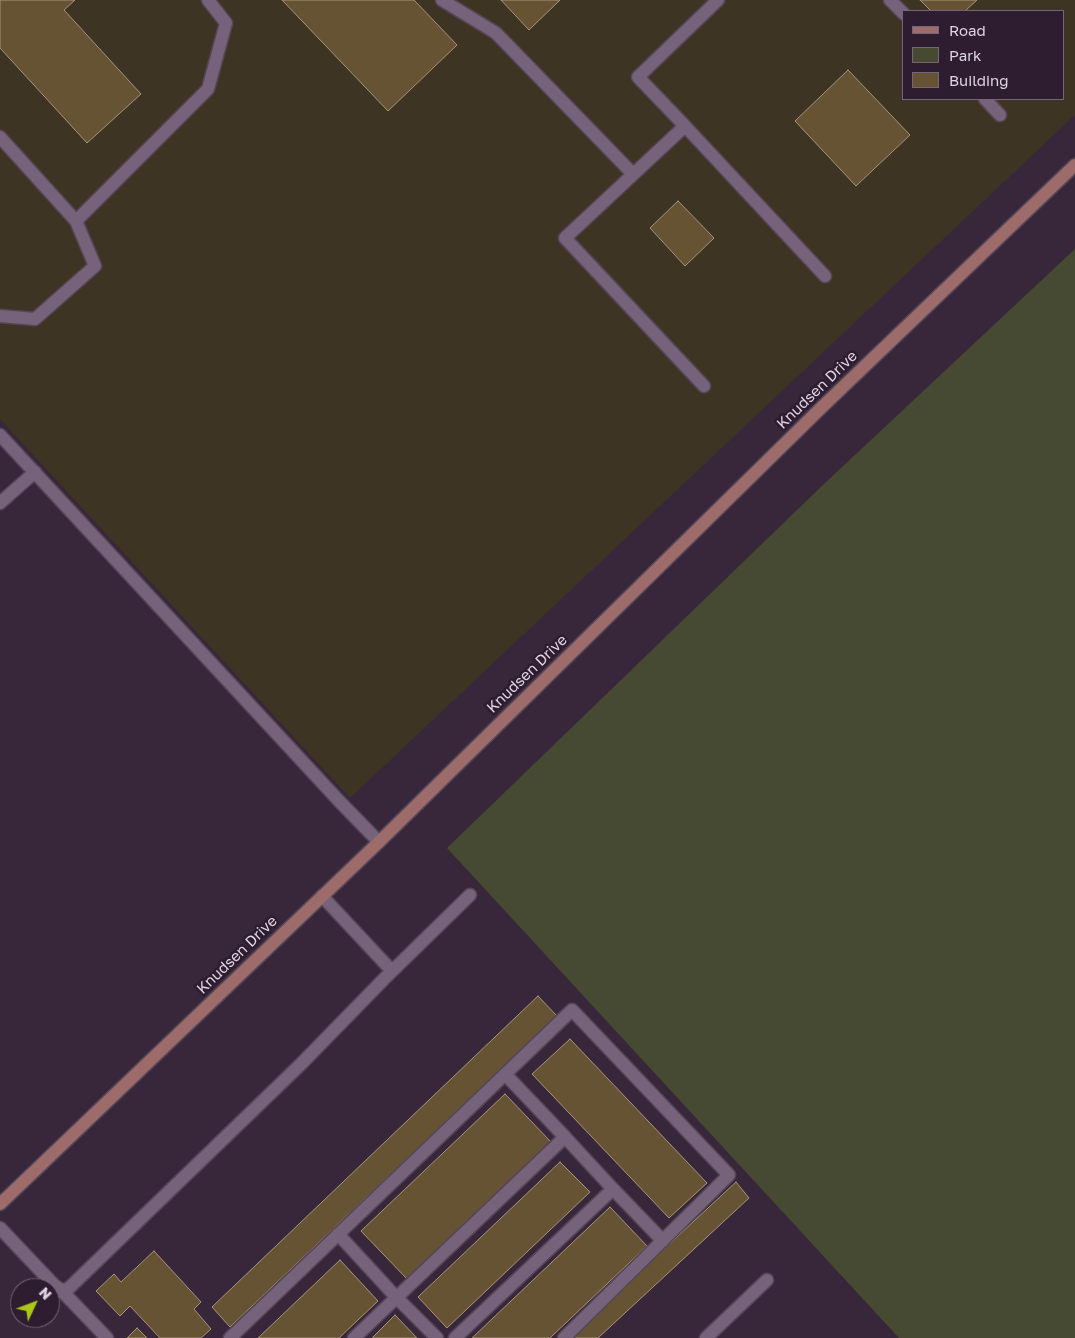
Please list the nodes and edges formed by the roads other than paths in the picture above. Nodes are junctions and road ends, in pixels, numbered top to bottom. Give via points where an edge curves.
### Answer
1 (208, 0) edge
2 (442, 0) edge
3 (718, 0) edge
4 (890, 0) edge
5 (902, 12) edge
6 (986, 100) edge
7 (1000, 114) dead end
8 (685, 126) junction
9 (0, 137) edge
10 (1075, 165) edge
11 (633, 174) junction
12 (76, 221) junction
13 (825, 276) dead end
14 (0, 316) edge
15 (704, 386) dead end
16 (0, 435) edge
17 (34, 472) junction
18 (0, 504) edge
19 (379, 842) junction
20 (470, 895) dead end
21 (322, 896) junction
22 (392, 971) junction
23 (505, 1074) junction
24 (565, 1137) junction
25 (613, 1189) junction
26 (0, 1204) edge
27 (0, 1228) edge
28 (338, 1234) junction
29 (663, 1241) junction
30 (767, 1280) dead end
31 (61, 1290) junction
32 (396, 1297) junction
33 (107, 1338) edge
34 (230, 1338) edge
35 (354, 1338) edge
36 (437, 1338) edge
37 (455, 1338) edge
38 (564, 1338) edge
39 (706, 1338) edge

1 - 12 lane via 226,23 208,89
2 - 11 lane via 496,33
3 - 8 lane via 638,77
4 - 5 lane
6 - 7 lane
8 - 11 lane
8 - 13 lane
9 - 12 lane
10 - 19 main road, Knudsen Drive via 821,408
11 - 15 lane via 565,238
12 - 14 lane via 95,266 34,319
16 - 17 lane
17 - 18 lane
17 - 19 lane
19 - 21 main road, Knudsen Drive
20 - 22 lane
21 - 22 lane
21 - 26 main road, Knudsen Drive
22 - 31 lane via 73,1285
23 - 24 lane
23 - 28 lane
23 - 29 lane via 572,1010 729,1175
24 - 25 lane
24 - 32 lane
25 - 29 lane
25 - 37 lane
27 - 31 lane
28 - 32 lane
28 - 34 lane
29 - 38 lane
30 - 39 lane
31 - 33 lane
32 - 35 lane
32 - 36 lane

